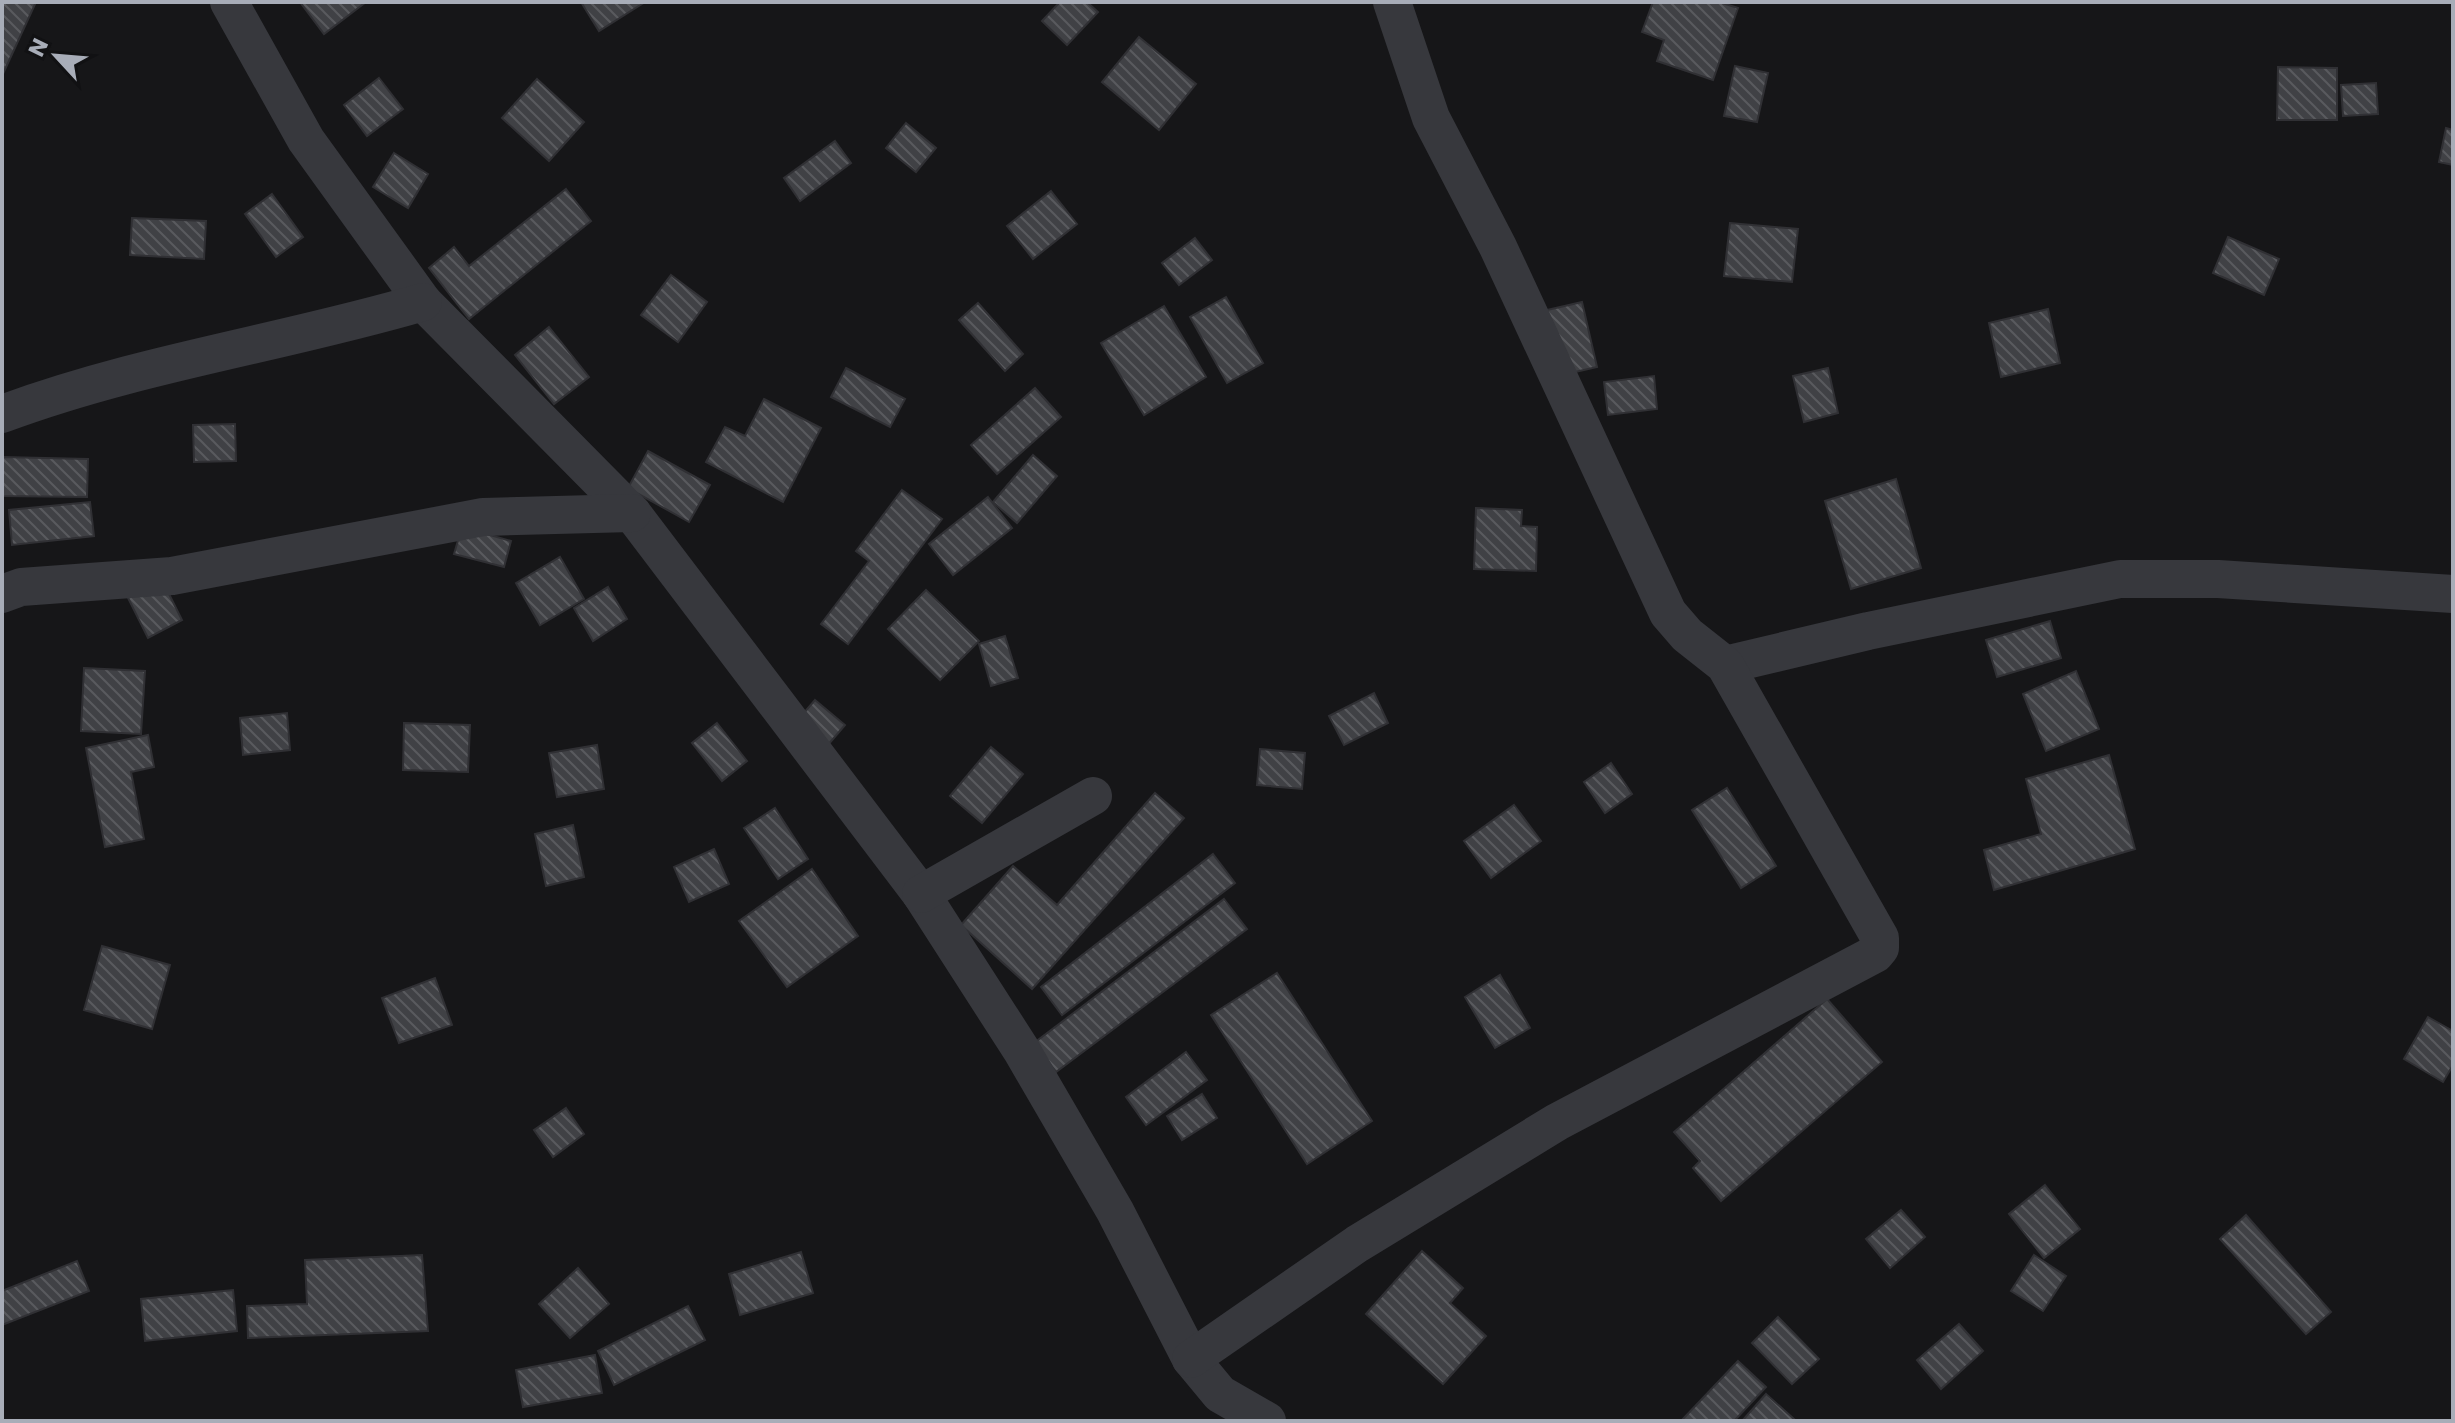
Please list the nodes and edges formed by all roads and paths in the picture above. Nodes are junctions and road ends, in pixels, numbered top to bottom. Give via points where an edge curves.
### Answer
1 (229, 2) edge
2 (1392, 2) edge
3 (423, 302) junction
4 (2, 414) edge
5 (632, 513) junction
6 (2, 594) edge
7 (2453, 594) edge
8 (1725, 665) junction
9 (1093, 796) dead end
10 (921, 894) junction
11 (1191, 1359) junction
12 (1267, 1421) edge

1 - 3 street via 306,140
2 - 8 street via 1431,118 1498,247 1668,613
3 - 4 street via 77,386
3 - 5 street
5 - 6 street via 483,517 172,576 21,587
5 - 10 street
7 - 8 street via 2218,579 2120,579
8 - 11 street via 1880,938 1880,948 1557,1122 1357,1244
9 - 10 street
10 - 11 street via 1108,1198
11 - 12 street via 1220,1394

